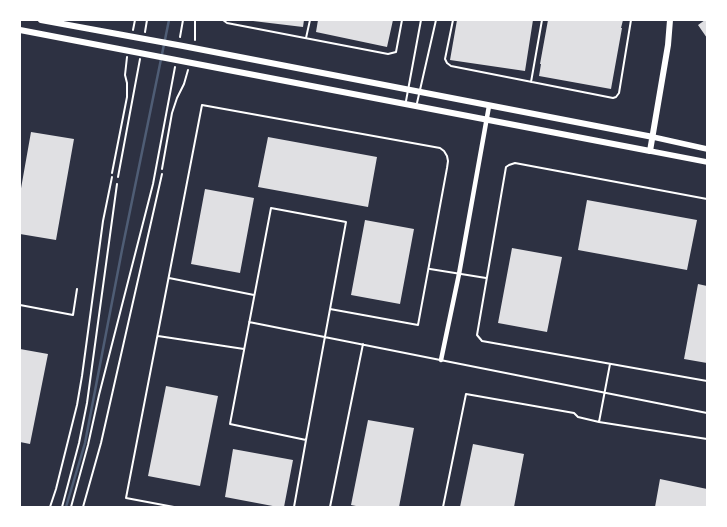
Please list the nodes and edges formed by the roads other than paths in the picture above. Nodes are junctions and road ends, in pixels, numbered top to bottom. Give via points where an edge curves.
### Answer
1 (41, 20) edge
2 (223, 20) edge
3 (310, 20) edge
4 (402, 20) edge
5 (421, 20) edge
6 (436, 20) edge
7 (453, 20) edge
8 (542, 20) edge
9 (631, 20) edge
10 (670, 20) edge
11 (20, 30) edge
12 (306, 38) junction
13 (531, 82) junction
14 (408, 90) junction
15 (420, 92) junction
16 (406, 103) junction
17 (417, 106) junction
18 (489, 106) junction
19 (486, 119) junction
20 (653, 138) junction
21 (707, 149) edge
22 (650, 151) junction
23 (707, 162) edge
24 (162, 174) road end
25 (112, 177) road end
26 (707, 199) edge
27 (428, 269) junction
28 (458, 274) junction
29 (169, 278) junction
30 (486, 278) junction
31 (77, 288) dead end
32 (254, 295) junction
33 (20, 305) edge
34 (330, 310) junction
35 (249, 322) junction
36 (158, 336) junction
37 (325, 337) junction
38 (363, 344) junction
39 (244, 349) junction
40 (441, 360) junction
41 (610, 364) junction
42 (707, 382) edge
43 (605, 393) junction
44 (707, 413) edge
45 (599, 422) junction
46 (707, 439) edge
47 (306, 440) junction
48 (50, 507) edge
49 (83, 507) edge
50 (174, 507) edge
51 (294, 507) edge
52 (330, 507) edge
53 (443, 507) edge

1 - 14 main road via 181,44
2 - 12 lane
3 - 12 lane
4 - 12 lane via 396,52 388,54
5 - 14 lane
6 - 15 lane
7 - 13 lane via 447,63
8 - 13 lane
9 - 13 lane via 616,97
10 - 20 main road
11 - 16 main road via 139,56 178,60
14 - 15 main road
14 - 16 lane
15 - 17 lane
15 - 18 main road
16 - 17 main road
17 - 19 main road
18 - 19 street
18 - 20 main road
19 - 22 main road
19 - 28 street
20 - 21 street
20 - 22 main road
22 - 23 street
24 - 49 lane via 101,442
25 - 48 lane via 77,405
26 - 30 lane via 509,164
27 - 28 lane
27 - 29 lane via 448,161 440,148 202,105
27 - 34 lane via 418,326
28 - 30 lane
28 - 40 street
29 - 32 lane
29 - 36 lane
30 - 41 lane via 477,335 482,341
31 - 33 lane via 73,315
32 - 34 lane via 271,208 346,222
32 - 35 lane
34 - 37 lane
35 - 37 lane
35 - 39 lane
36 - 39 lane
36 - 50 lane via 126,498
37 - 38 lane
37 - 47 lane
38 - 40 lane
38 - 52 lane
39 - 47 lane via 230,424
40 - 43 lane
41 - 42 lane
41 - 43 lane
43 - 44 lane
43 - 45 lane
45 - 46 lane
45 - 53 lane via 574,413 466,394
47 - 51 lane

